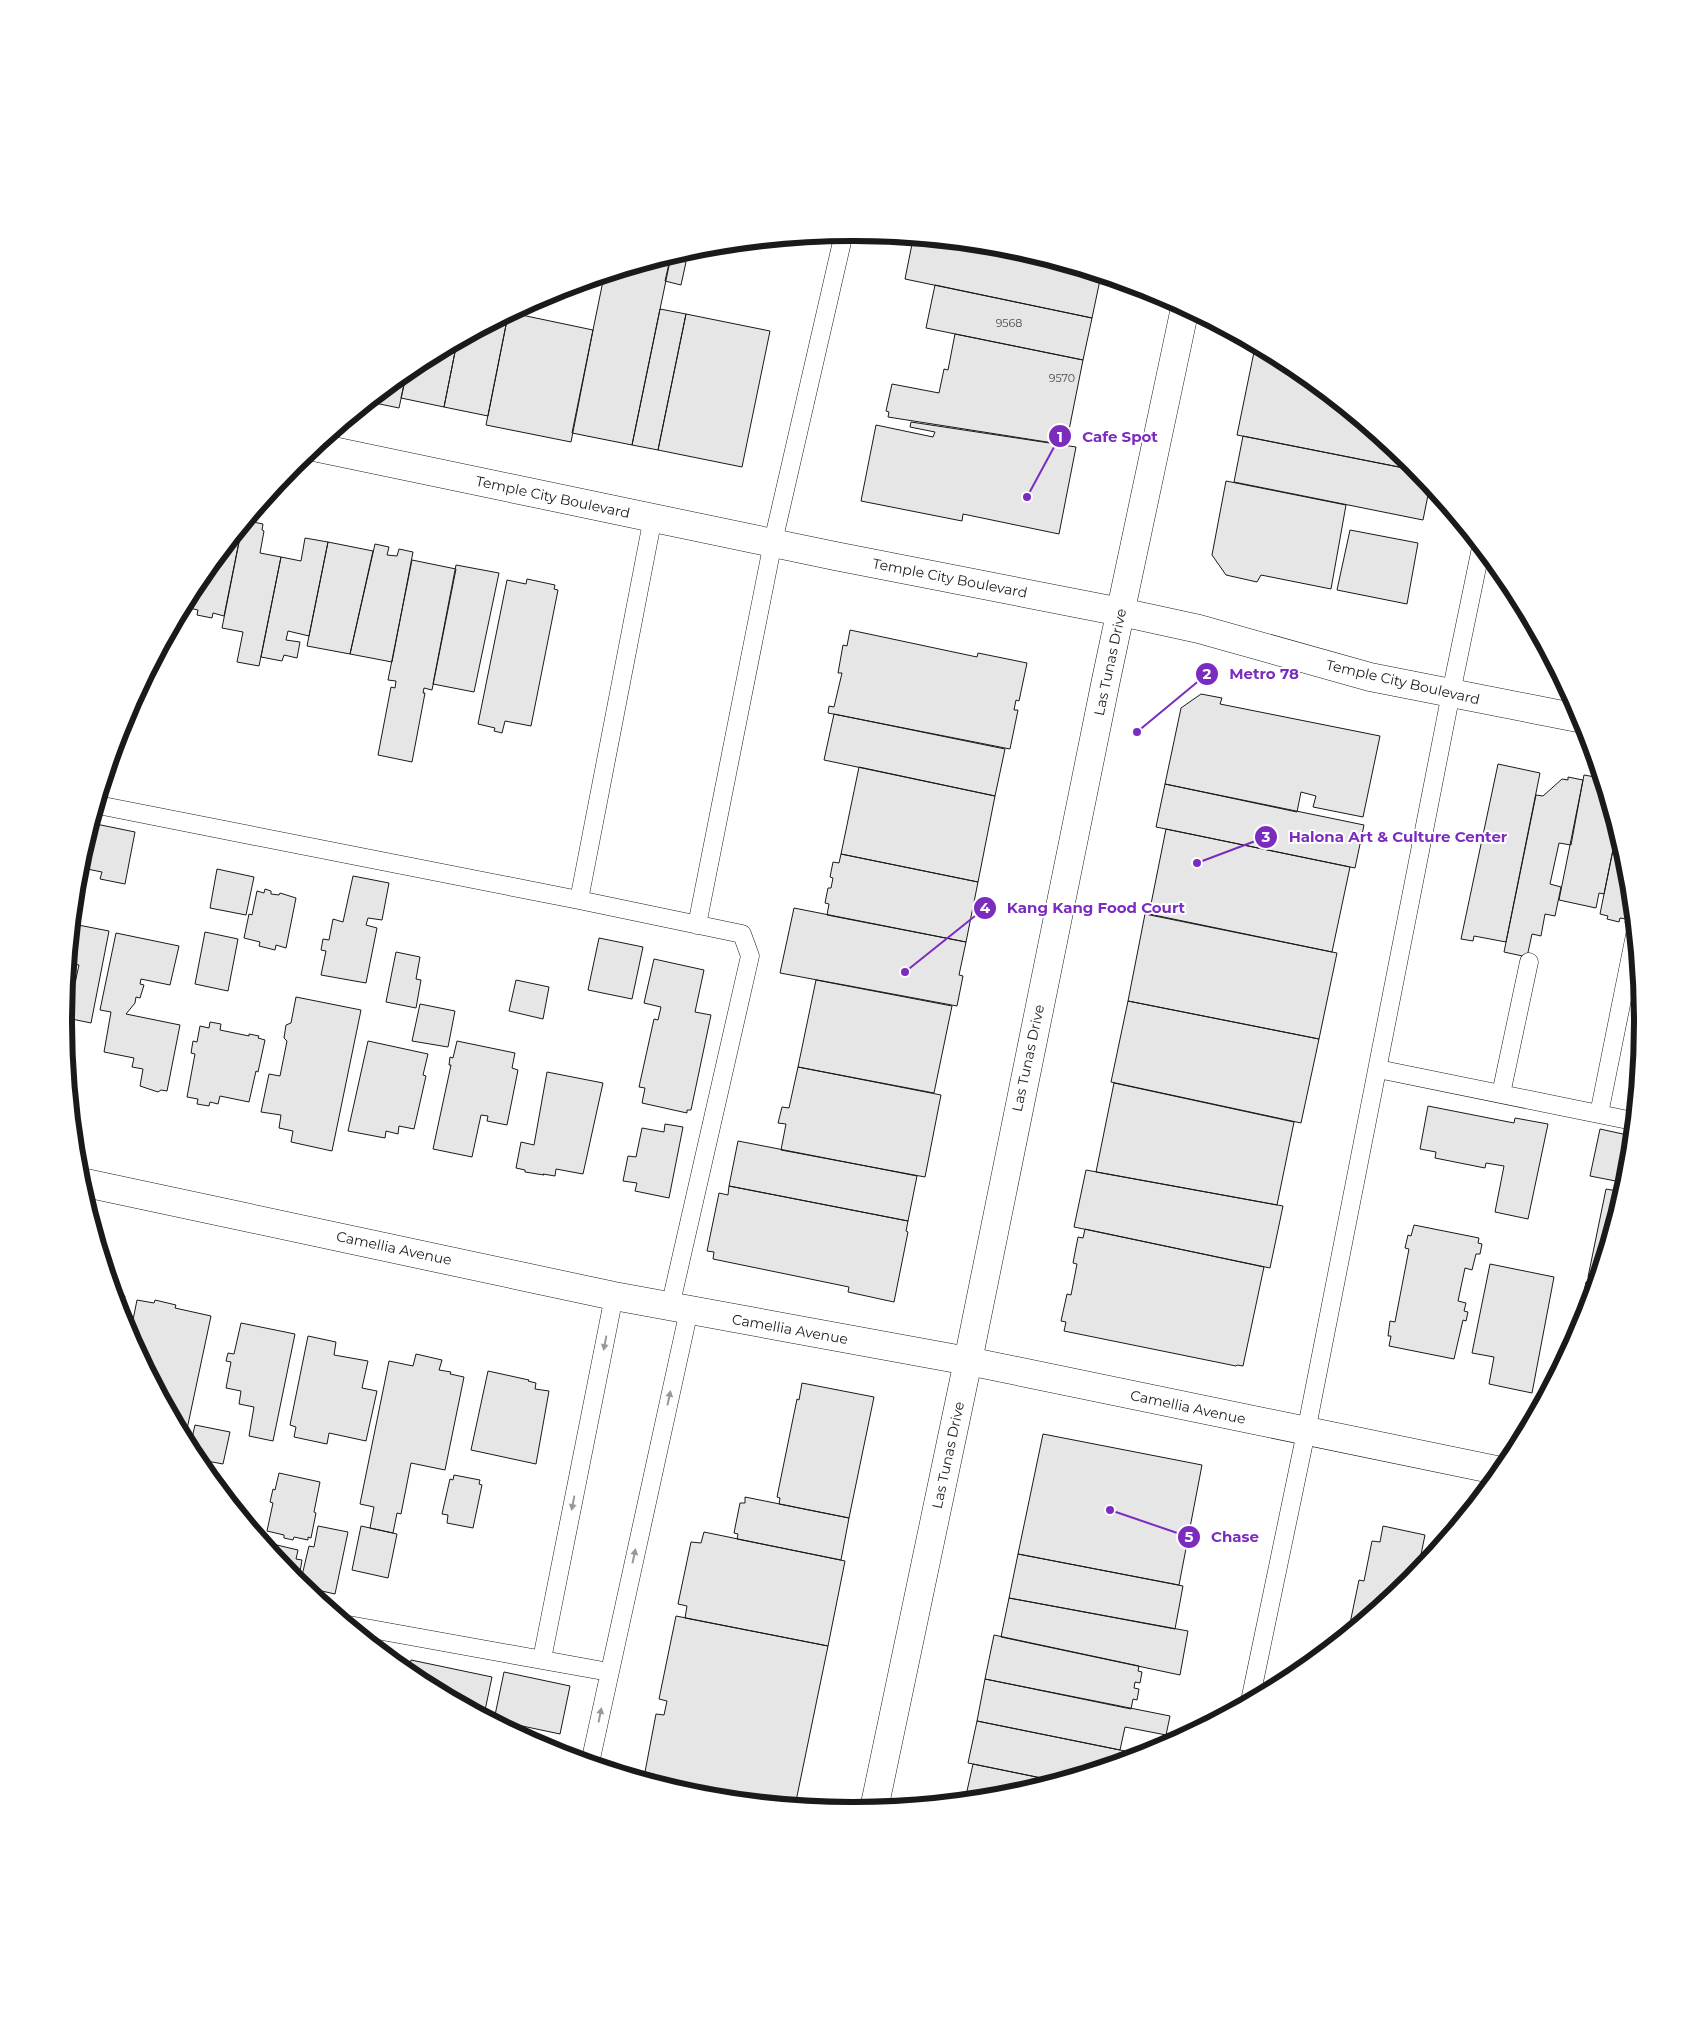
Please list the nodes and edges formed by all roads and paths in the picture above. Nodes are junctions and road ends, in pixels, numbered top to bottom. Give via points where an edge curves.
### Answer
1 (842, 241) edge
2 (1184, 314) edge
3 (323, 449) edge
4 (653, 517) junction
5 (773, 542) junction
6 (1480, 556) edge
7 (1121, 612) junction
8 (1451, 693) junction
9 (1572, 717) edge
10 (103, 806) edge
11 (579, 900) junction
12 (697, 924) junction
13 (1631, 953) edge
14 (1529, 962) dead end
15 (1378, 1069) junction
16 (1501, 1094) junction
17 (1599, 1114) junction
18 (1628, 1120) edge
19 (90, 1184) edge
20 (614, 1296) junction
21 (679, 1308) junction
22 (968, 1361) junction
23 (1306, 1432) junction
24 (1493, 1469) edge
25 (361, 1627) edge
26 (542, 1660) junction
27 (609, 1672) junction
28 (1252, 1693) edge
29 (591, 1757) edge
30 (876, 1802) edge

1 - 5 lane
2 - 7 main road, Las Tunas Drive
3 - 4 main road, Temple City Boulevard
4 - 5 main road, Temple City Boulevard
4 - 11 lane
5 - 7 main road, Temple City Boulevard
5 - 12 lane
6 - 8 lane
7 - 8 main road, Temple City Boulevard via 1198,629 1370,677
7 - 22 main road, Las Tunas Drive
8 - 9 main road, Temple City Boulevard
8 - 15 lane
10 - 11 lane
11 - 12 lane
12 - 21 lane via 742,934 750,956
13 - 17 lane
14 - 16 lane
15 - 16 lane
15 - 23 lane
16 - 17 lane
17 - 18 lane
19 - 20 main road, Camellia Avenue
20 - 21 main road, Camellia Avenue
20 -> 26 lane
21 - 22 main road, Camellia Avenue
27 -> 21 lane
22 - 23 main road, Camellia Avenue
22 - 30 main road, Las Tunas Drive
23 - 24 main road, Camellia Avenue
23 - 28 lane
25 - 26 lane
26 - 27 lane
29 -> 27 lane

